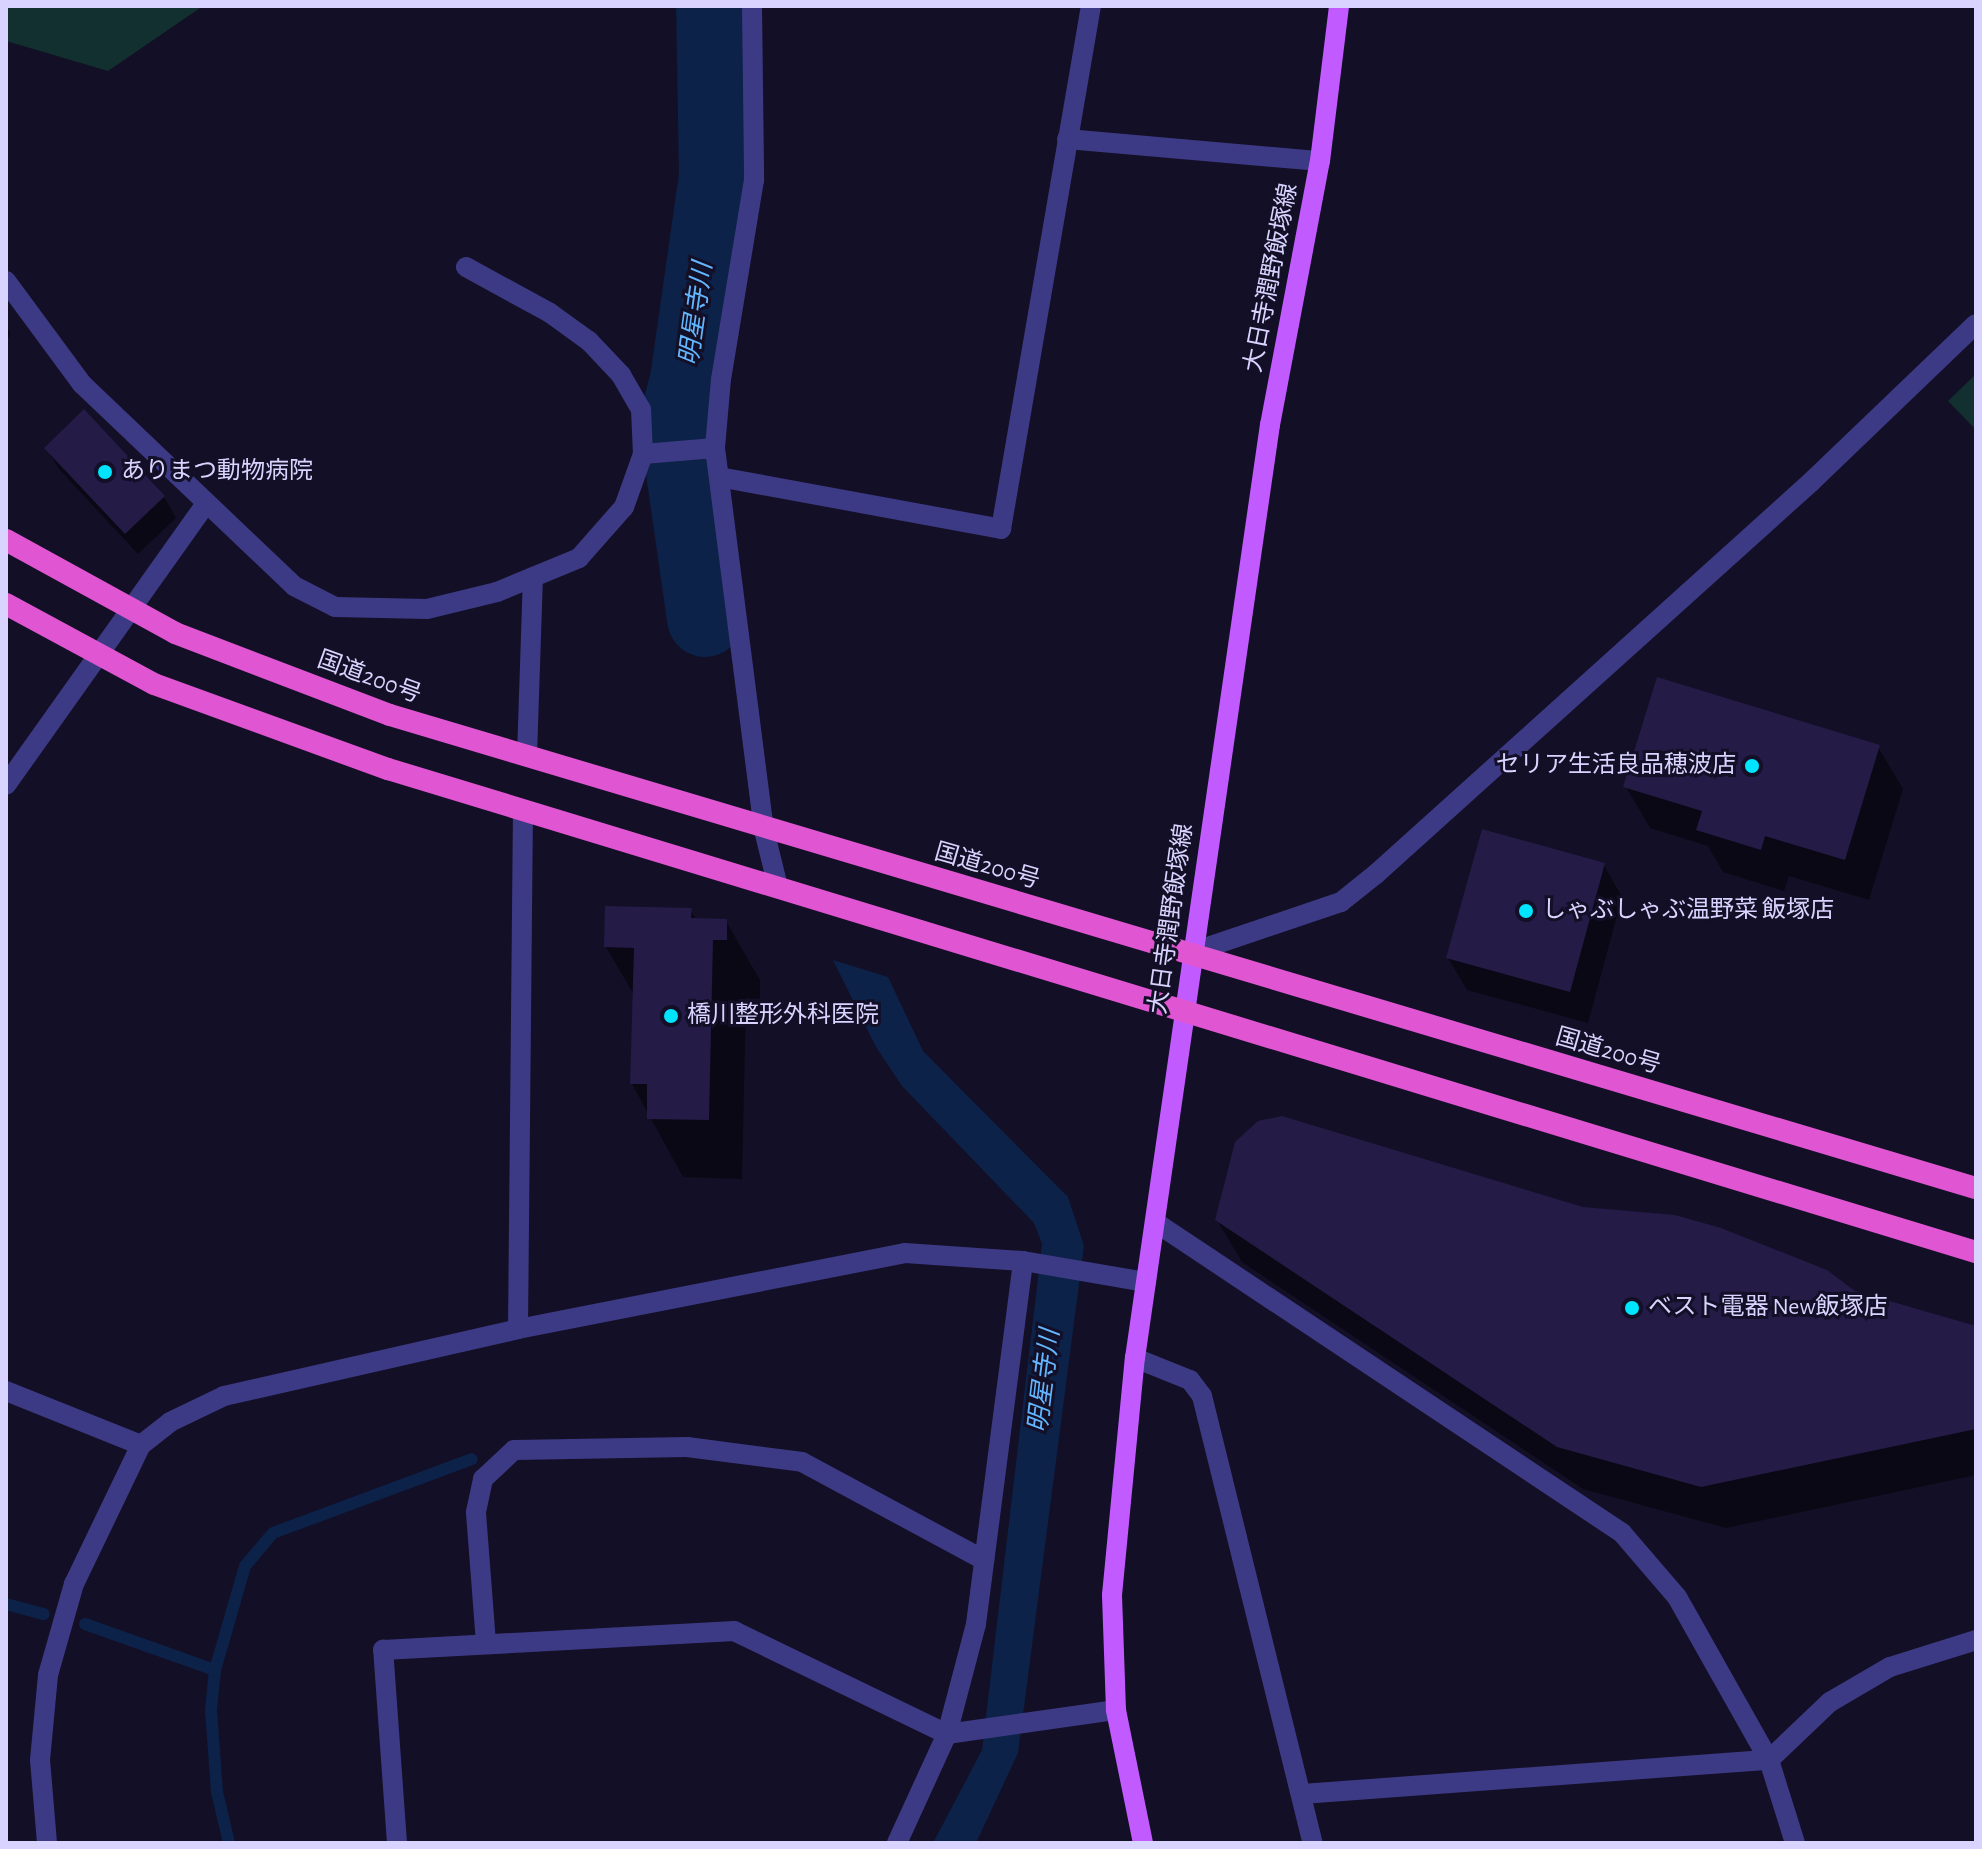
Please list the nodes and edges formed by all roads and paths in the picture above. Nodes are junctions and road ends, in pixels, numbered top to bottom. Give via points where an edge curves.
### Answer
1 (752, 6) edge
2 (1091, 6) edge
3 (1339, 6) edge
4 (1067, 139) junction
5 (1320, 161) junction
6 (466, 267) dead end
7 (6, 281) edge
8 (1976, 324) edge
9 (707, 449) junction
10 (652, 454) junction
11 (719, 477) junction
12 (206, 504) junction
13 (6, 540) edge
14 (533, 577) junction
15 (6, 604) edge
16 (132, 610) junction
17 (99, 655) junction
18 (527, 756) junction
19 (6, 785) edge
20 (523, 811) junction
21 (764, 830) junction
22 (777, 883) junction
23 (1193, 952) junction
24 (1184, 1013) junction
25 (1976, 1188) edge
26 (1155, 1222) junction
27 (1976, 1252) edge
28 (1029, 1262) junction
29 (1146, 1282) junction
30 (518, 1329) junction
31 (1135, 1358) junction
32 (6, 1391) edge
33 (141, 1445) junction
34 (984, 1560) junction
35 (1976, 1640) edge
36 (486, 1643) junction
37 (1116, 1710) junction
38 (947, 1734) junction
39 (1769, 1760) junction
40 (1302, 1794) junction
41 (47, 1843) edge
42 (397, 1843) edge
43 (897, 1843) edge
44 (1143, 1843) edge
45 (1313, 1843) edge
46 (1795, 1843) edge

1 - 9 street via 754,180
2 - 4 street
3 - 5 main road, 大日寺潤野飯塚線
4 - 5 street
4 - 11 street via 1001,529
5 - 23 main road, 大日寺潤野飯塚線 via 1270,425
6 - 10 street via 589,341 621,375 641,409
7 - 12 street via 82,384
8 - 23 street via 1811,482 1376,874 1341,902
9 - 10 street
9 - 11 street
10 - 14 street via 624,507 579,558
11 - 21 street
12 - 14 street via 294,586 335,607 427,609
12 - 16 street
13 - 16 highway, 国道200号
14 - 18 street
15 - 17 highway
16 - 17 street
16 - 18 highway, 国道200号 via 175,633 390,715
17 - 19 street
17 - 20 highway via 154,684
18 - 21 highway, 国道200号
20 - 22 highway
20 - 30 street
21 - 22 street
21 - 23 highway, 国道200号
22 - 24 highway
23 - 24 main road, 大日寺潤野飯塚線
23 - 25 highway, 国道200号
24 - 26 main road, 大日寺潤野飯塚線
24 - 27 highway
26 - 29 main road, 大日寺潤野飯塚線
26 - 39 street via 1622,1533 1677,1597
28 - 29 street
28 - 30 street via 905,1253
28 - 34 street
29 - 31 main road, 大日寺潤野飯塚線
30 - 33 street via 224,1396 170,1422
31 - 37 main road, 大日寺潤野飯塚線 via 1112,1595
31 - 40 street via 1190,1380 1202,1396
32 - 33 street
33 - 41 street via 74,1584 48,1675 40,1760
34 - 36 street via 802,1462 687,1447 514,1450 483,1479 476,1512
34 - 38 street via 976,1624
35 - 39 street via 1890,1667 1830,1702
36 - 38 street via 734,1631
36 - 42 street via 383,1650
37 - 38 street
37 - 44 main road, 大日寺潤野飯塚線
38 - 43 street
39 - 40 street
39 - 46 street
40 - 45 street

